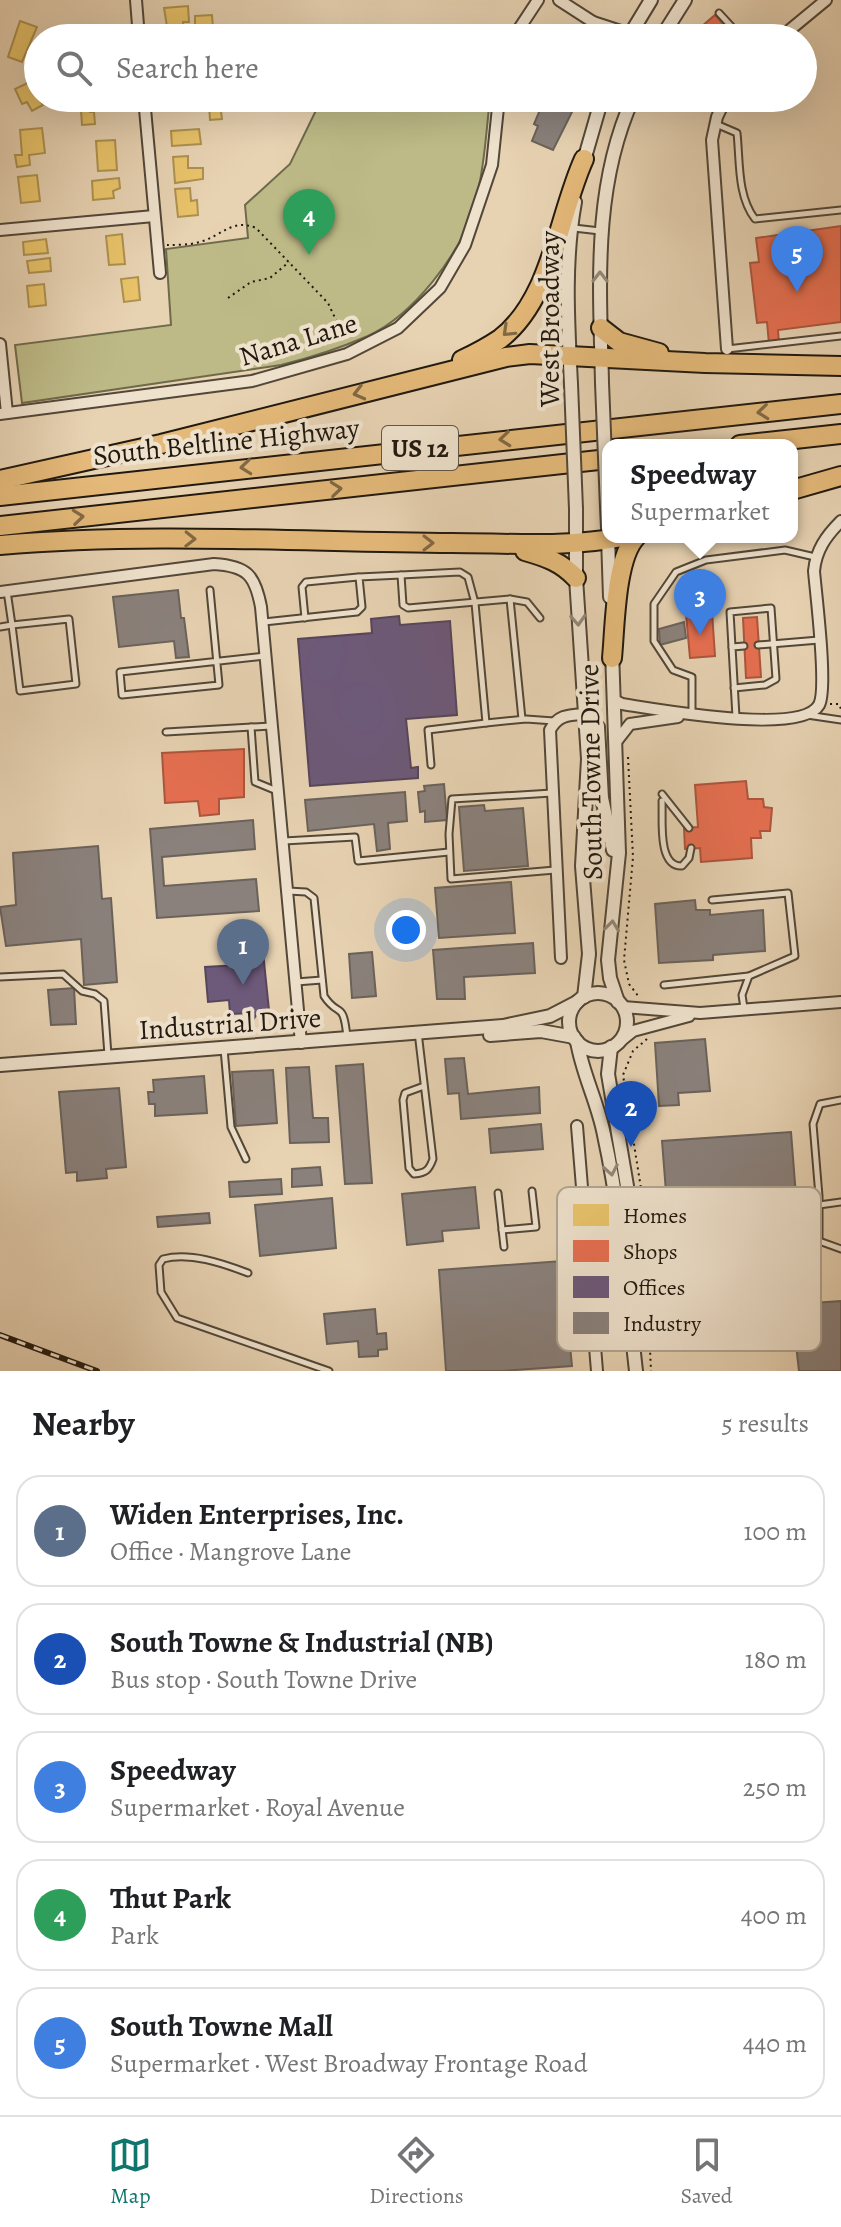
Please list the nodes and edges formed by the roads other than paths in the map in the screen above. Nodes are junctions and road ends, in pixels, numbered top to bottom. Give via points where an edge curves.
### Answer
1 (136, 0) edge
2 (538, 0) edge
3 (559, 0) edge
4 (651, 0) edge
5 (685, 0) edge
6 (826, 0) edge
7 (719, 13) dead end
8 (593, 22) joint
9 (138, 24) edge
10 (522, 24) edge
11 (598, 24) edge
12 (636, 24) edge
13 (670, 24) edge
14 (729, 24) edge
15 (797, 24) edge
16 (145, 112) edge
17 (498, 112) edge
18 (598, 112) edge
19 (626, 112) edge
20 (720, 112) edge
21 (715, 123) junction
22 (584, 159) junction
23 (841, 210) edge
24 (154, 216) junction
25 (572, 228) junction
26 (0, 230) edge
27 (601, 231) junction
28 (160, 273) dead end
29 (601, 328) junction
30 (841, 336) edge
31 (0, 344) edge
32 (727, 349) joint
33 (570, 355) junction
34 (601, 359) junction
35 (705, 363) junction
36 (841, 366) edge
37 (435, 373) junction
38 (841, 404) edge
39 (3, 414) edge
40 (841, 434) edge
41 (604, 439) edge
42 (795, 439) edge
43 (602, 460) edge
44 (841, 476) edge
45 (0, 480) edge
46 (798, 488) edge
47 (0, 496) edge
48 (841, 521) edge
49 (0, 526) edge
50 (602, 538) edge
51 (495, 543) junction
52 (612, 543) edge
53 (632, 543) edge
54 (0, 545) edge
55 (576, 545) junction
56 (816, 558) junction
57 (401, 575) junction
58 (359, 577) junction
59 (576, 578) junction
60 (210, 590) dead end
61 (3, 592) edge
62 (510, 599) junction
63 (475, 603) junction
64 (305, 618) junction
65 (540, 618) dead end
66 (263, 622) junction
67 (12, 625) junction
68 (0, 627) edge
69 (819, 640) junction
70 (774, 644) junction
71 (758, 645) dead end
72 (744, 646) dead end
73 (732, 647) junction
74 (266, 656) junction
75 (612, 658) junction
76 (217, 662) junction
77 (734, 688) junction
78 (614, 700) junction
79 (584, 714) junction
80 (692, 715) junction
81 (807, 715) junction
82 (736, 718) junction
83 (522, 719) junction
84 (841, 720) edge
85 (486, 723) junction
86 (272, 726) junction
87 (553, 726) junction
88 (251, 727) junction
89 (166, 732) dead end
90 (615, 745) junction
91 (431, 765) dead end
92 (278, 792) junction
93 (552, 793) junction
94 (689, 828) dead end
95 (283, 842) junction
96 (691, 848) dead end
97 (449, 852) junction
98 (618, 869) junction
99 (556, 870) junction
100 (287, 891) junction
101 (712, 900) dead end
102 (561, 958) dead end
103 (749, 976) junction
104 (0, 977) edge
105 (322, 980) junction
106 (295, 982) junction
107 (664, 985) dead end
108 (580, 999) junction
109 (841, 1002) edge
110 (620, 1004) junction
111 (744, 1009) junction
112 (700, 1013) junction
113 (463, 1029) junction
114 (418, 1032) junction
115 (347, 1038) junction
116 (575, 1039) junction
117 (301, 1043) junction
118 (614, 1045) junction
119 (224, 1048) junction
120 (108, 1056) junction
121 (0, 1065) edge
122 (424, 1086) junction
123 (841, 1100) edge
124 (577, 1126) dead end
125 (246, 1159) dead end
126 (582, 1187) edge
127 (613, 1187) edge
128 (627, 1187) edge
129 (818, 1187) edge
130 (532, 1191) dead end
131 (498, 1193) dead end
132 (841, 1202) edge
133 (821, 1205) edge
134 (502, 1230) junction
135 (821, 1242) edge
136 (504, 1247) dead end
137 (841, 1249) edge
138 (248, 1273) dead end
139 (595, 1351) edge
140 (634, 1351) edge
141 (329, 1371) edge
142 (597, 1371) edge
143 (636, 1371) edge

1 - 9 street
2 - 10 street
3 - 8 street
4 - 12 street
5 - 13 street
6 - 15 street
7 - 14 lane
8 - 11 street
16 - 24 street
17 - 39 street, Nana Lane via 492,165 465,245 440,288 398,328 347,354 252,381
18 - 22 street, West Broadway
19 - 27 street, West Broadway via 606,186
20 - 21 street
21 - 23 lane via 737,133 743,191 755,219
21 - 32 street
22 - 25 street, West Broadway
22 -> 37 highway via 542,285 522,316 499,340
24 - 26 street
24 - 28 street
25 - 27 lane
25 - 33 street, West Broadway via 567,290
29 -> 27 street, West Broadway
29 - 34 street, West Broadway
29 - 35 highway via 619,342
30 - 32 lane
31 - 39 street
33 - 34 highway
33 - 37 highway via 518,355
33 - 55 street, West Broadway, bridge
34 - 35 highway
34 - 41 street, West Broadway, bridge
35 - 36 highway
37 -> 45 highway
38 -> 47 highway, South Beltline Highway / US 12
40 - 42 highway
49 -> 43 highway, US 12
44 - 46 highway
48 - 56 street
50 - 55 highway
54 -> 51 highway via 135,538
51 - 55 highway
51 - 59 highway via 546,557
52 - 75 street, South Towne Drive
53 - 75 highway via 622,574
55 - 59 street, South Towne Drive
56 - 69 street
56 - 80 lane via 785,550 706,560 676,572 654,604 654,641 673,670 692,677
57 - 58 lane
57 - 63 lane via 460,572 468,577
57 - 63 lane via 403,605 408,608
58 - 64 lane via 362,607 357,612
58 - 64 lane via 306,582
59 -> 79 street, South Towne Drive
60 - 76 lane
61 - 66 street via 233,565 256,585
61 - 67 lane
62 - 63 lane
62 - 65 lane via 527,602
62 - 83 lane
63 - 85 lane
64 - 66 lane
66 - 74 street
67 - 67 lane via 69,619 76,684 20,691
67 - 68 lane
69 - 70 lane
69 - 81 street via 821,697
70 - 71 lane
70 - 73 lane via 771,608 730,612
70 - 77 lane via 776,679
72 - 73 lane
73 - 77 lane
74 - 76 lane
74 - 86 street
75 - 78 street, South Towne Drive
76 - 76 lane via 120,672 122,695 219,685
77 - 82 lane
78 - 80 street
78 - 90 street, South Towne Drive
79 - 87 street via 563,716
79 - 98 street via 598,727 602,798
79 - 108 street, South Towne Drive via 588,759 582,877 589,954
80 - 82 street
80 - 90 street via 630,724
81 - 82 street
81 - 84 lane
83 - 85 lane
83 - 87 lane
85 - 91 lane via 428,730
86 - 88 lane
86 - 92 street
87 - 93 street
88 - 89 lane
88 - 92 lane via 255,782
90 - 98 street, South Towne Drive
92 - 95 street
93 - 97 lane via 452,799
93 - 99 street
94 - 96 lane via 662,797 669,862 682,866
95 - 97 lane via 355,837 358,861
95 - 100 street
97 - 99 lane via 451,879
110 -> 98 street, South Towne Drive via 608,960
99 - 102 street
100 - 105 lane via 314,898
100 - 106 street
101 - 103 lane via 788,893 795,956
103 - 107 lane
103 - 111 lane via 742,995
104 - 120 lane via 63,974 82,991 95,994 104,1001
105 - 106 lane
105 - 115 lane via 328,1003 345,1014
106 - 117 street
108 - 110 street via 602,993
108 - 113 street, Industrial Drive via 528,1022
108 - 116 street via 570,1015
109 - 111 street
110 - 112 street
110 - 118 street via 626,1030
111 - 112 street
112 - 118 street via 633,1031
113 - 114 street, Industrial Drive
113 - 116 street, Industrial Drive via 487,1035 541,1031
114 - 115 street, Industrial Drive
114 - 122 lane
115 - 117 street, Industrial Drive
116 - 118 street via 595,1050
116 -> 127 street via 604,1132
117 - 119 street, Industrial Drive
118 - 128 street via 608,1074
119 - 120 street, Industrial Drive
119 - 125 lane via 231,1127
120 - 121 street, Industrial Drive
122 - 122 lane via 405,1093 403,1100 409,1168 414,1174 424,1174 433,1159
123 - 129 lane via 820,1104 813,1124
124 - 126 street
130 - 134 lane via 536,1227
131 - 134 lane
132 - 133 lane
134 - 136 lane
135 - 137 lane
138 - 141 lane via 221,1262 174,1256 159,1265 161,1292 177,1318
139 - 142 street
140 - 143 street

